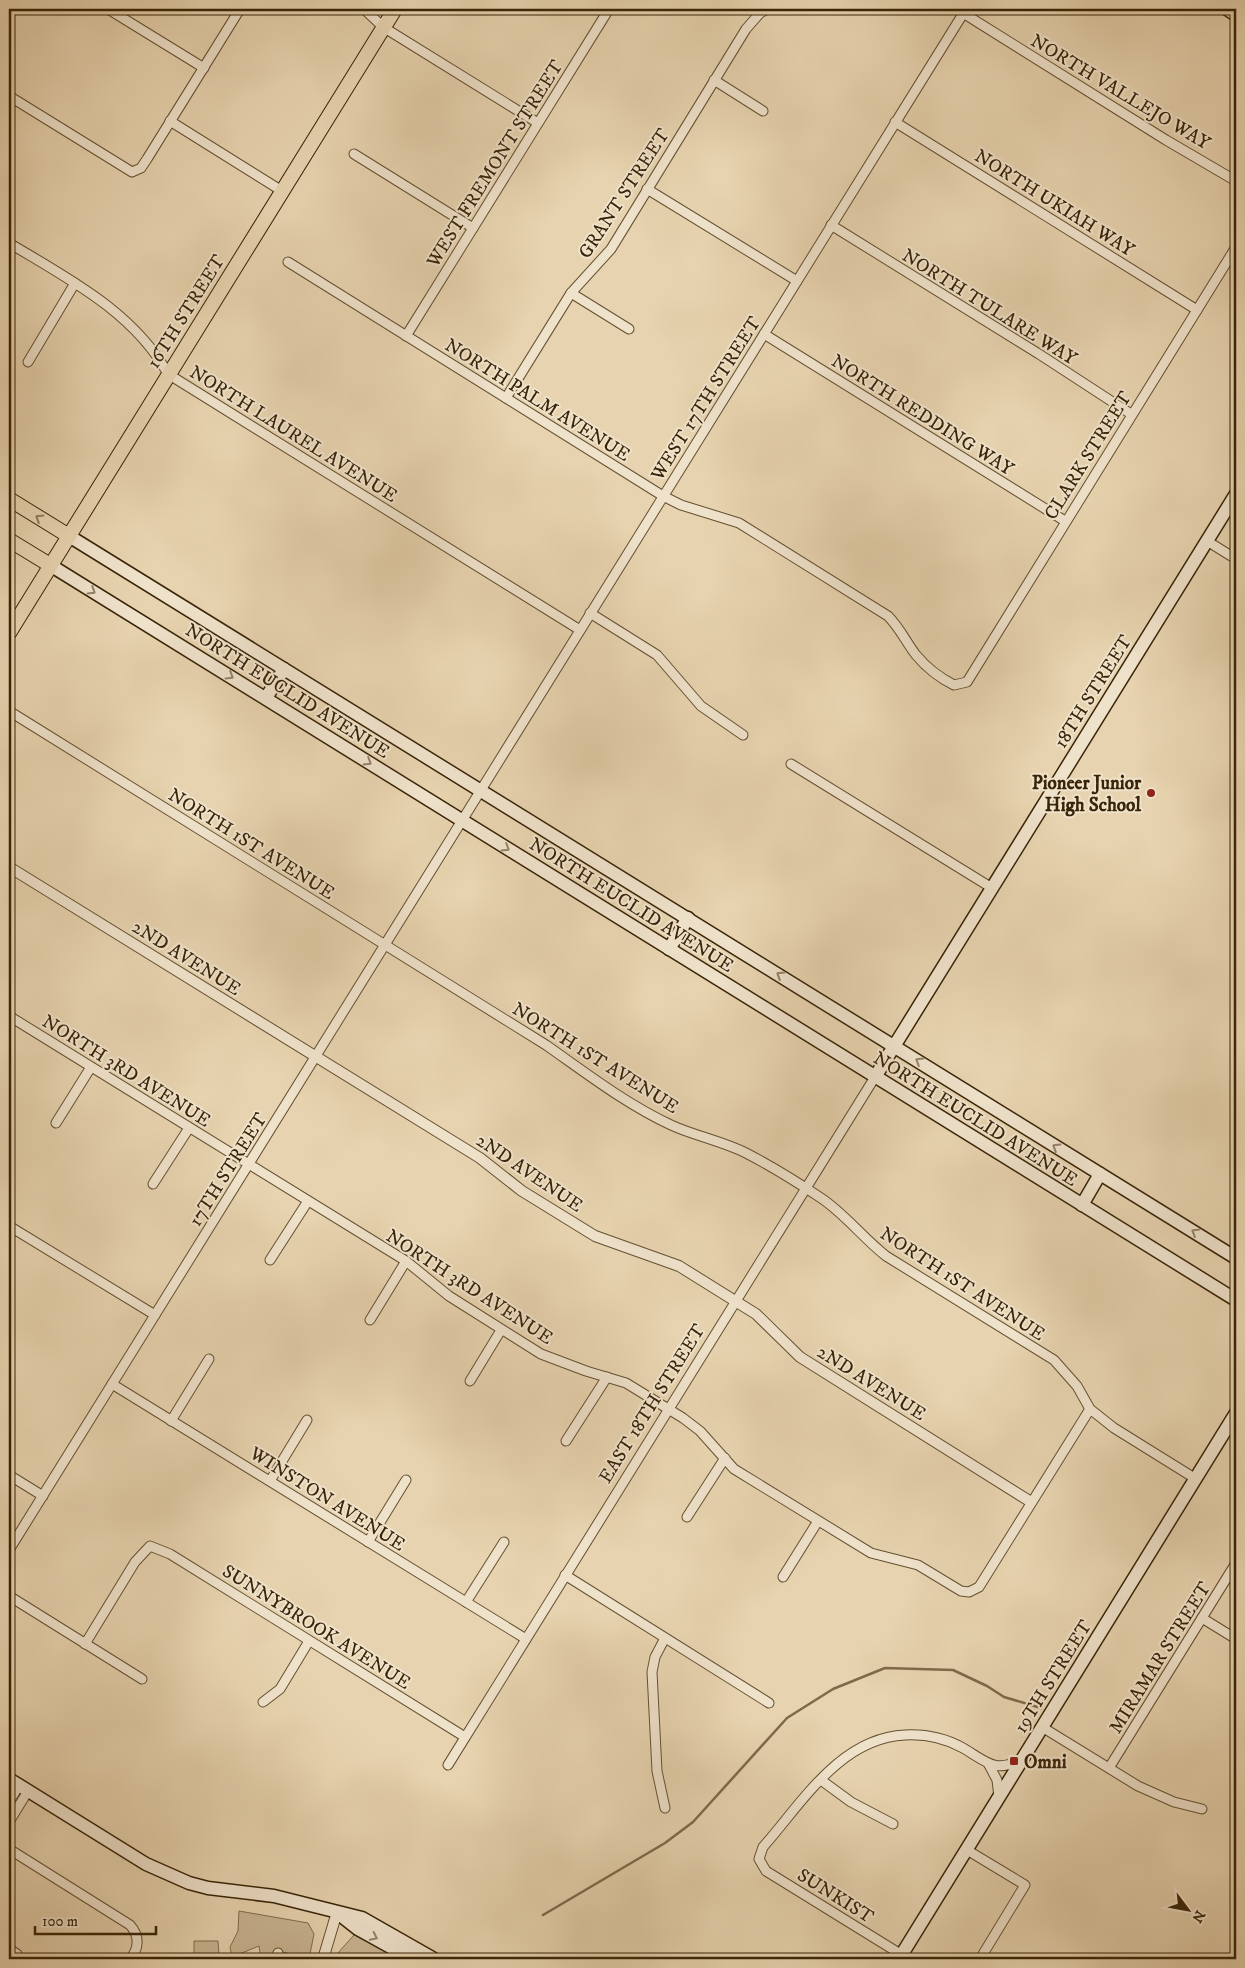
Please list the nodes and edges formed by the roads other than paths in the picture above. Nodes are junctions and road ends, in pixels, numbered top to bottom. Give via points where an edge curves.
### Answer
1 (108, 9) edge
2 (240, 9) edge
3 (364, 9) edge
4 (394, 9) edge
5 (598, 9) edge
6 (767, 9) edge
7 (1227, 9) edge
8 (608, 11) edge
9 (964, 11) edge
10 (1236, 15) edge
11 (383, 27) junction
12 (204, 68) junction
13 (714, 80) junction
14 (9, 96) edge
15 (763, 111) dead end
16 (170, 121) junction
17 (895, 122) junction
18 (538, 123) junction
19 (354, 154) dead end
20 (1236, 181) edge
21 (647, 189) junction
22 (282, 191) junction
23 (831, 225) junction
24 (473, 228) junction
25 (9, 243) edge
26 (1236, 247) edge
27 (288, 262) dead end
28 (796, 281) junction
29 (75, 283) junction
30 (571, 293) junction
31 (1198, 310) junction
32 (629, 329) dead end
33 (764, 334) junction
34 (406, 336) junction
35 (28, 362) dead end
36 (168, 374) junction
37 (506, 398) junction
38 (1131, 414) junction
39 (1236, 494) edge
40 (663, 496) junction
41 (9, 499) edge
42 (1065, 521) junction
43 (68, 536) junction
44 (9, 540) edge
45 (1207, 541) junction
46 (1236, 559) edge
47 (50, 565) junction
48 (590, 614) junction
49 (580, 630) junction
50 (9, 633) edge
51 (284, 669) junction
52 (967, 682) joint
53 (266, 698) junction
54 (9, 711) edge
55 (743, 735) dead end
56 (791, 764) dead end
57 (481, 790) junction
58 (472, 804) joint
59 (462, 821) junction
60 (9, 867) edge
61 (992, 888) junction
62 (688, 918) junction
63 (386, 944) junction
64 (669, 949) junction
65 (9, 1016) edge
66 (894, 1046) junction
67 (315, 1058) junction
68 (885, 1061) joint
69 (90, 1067) junction
70 (875, 1077) junction
71 (56, 1123) dead end
72 (189, 1128) junction
73 (248, 1165) junction
74 (1100, 1174) junction
75 (153, 1184) dead end
76 (806, 1188) junction
77 (308, 1202) junction
78 (1082, 1205) junction
79 (9, 1226) edge
80 (1236, 1258) edge
81 (270, 1260) dead end
82 (406, 1261) junction
83 (1236, 1300) edge
84 (736, 1302) junction
85 (155, 1315) junction
86 (370, 1320) dead end
87 (501, 1330) junction
88 (209, 1358) dead end
89 (606, 1377) junction
90 (470, 1381) dead end
91 (112, 1384) junction
92 (669, 1409) junction
93 (1090, 1409) junction
94 (1236, 1413) edge
95 (307, 1420) dead end
96 (171, 1421) junction
97 (566, 1441) dead end
98 (725, 1458) junction
99 (9, 1475) edge
100 (1196, 1479) junction
101 (406, 1480) dead end
102 (270, 1481) junction
103 (43, 1496) junction
104 (1031, 1502) junction
105 (687, 1517) dead end
106 (818, 1521) junction
107 (368, 1542) junction
108 (504, 1542) dead end
109 (9, 1550) edge
110 (1236, 1562) edge
111 (565, 1575) junction
112 (783, 1577) dead end
113 (9, 1596) edge
114 (466, 1602) junction
115 (1202, 1618) junction
116 (665, 1638) junction
117 (526, 1639) junction
118 (1236, 1639) edge
119 (309, 1641) junction
120 (85, 1644) junction
121 (142, 1679) dead end
122 (263, 1702) dead end
123 (769, 1703) dead end
124 (1042, 1727) junction
125 (465, 1737) junction
126 (1022, 1760) junction
127 (448, 1765) dead end
128 (989, 1765) junction
129 (1109, 1768) junction
130 (821, 1780) junction
131 (18, 1785) edge
132 (999, 1798) junction
133 (9, 1801) edge
134 (665, 1808) dead end
135 (1202, 1809) dead end
136 (9, 1822) edge
137 (893, 1824) dead end
138 (9, 1849) edge
139 (968, 1850) junction
140 (337, 1912) junction
141 (9, 1949) edge
142 (17, 1954) dead end
143 (901, 1957) edge
144 (130, 1959) edge
145 (323, 1959) edge
146 (412, 1959) edge
147 (434, 1959) edge
148 (980, 1959) edge

1 - 12 street
2 - 12 street
3 - 11 street
4 - 11 main road, 16TH STREET
5 - 8 street
6 - 13 street, GRANT STREET via 746,29
7 - 10 main road
8 - 18 street, WEST FREMONT STREET
9 - 17 street, WEST 17TH STREET
9 - 20 street, NORTH VALLEJO WAY
11 - 18 street
11 - 22 main road, 16TH STREET
12 - 16 street
13 - 15 street
13 - 21 street, GRANT STREET
14 - 16 street via 132,172 141,168
16 - 22 street
17 - 23 street, WEST 17TH STREET
17 - 31 street, NORTH UKIAH WAY
18 - 24 street, WEST FREMONT STREET
19 - 24 street
21 - 28 street
21 - 30 street, GRANT STREET via 610,248
22 - 36 main road, 16TH STREET
23 - 28 street, WEST 17TH STREET
23 - 38 street, NORTH TULARE WAY
24 - 34 street, WEST FREMONT STREET
25 - 29 street, NORTH LAUREL AVENUE
26 - 31 street, CLARK STREET
27 - 34 street, NORTH PALM AVENUE
28 - 33 street, WEST 17TH STREET
29 - 35 street
29 - 36 street, NORTH LAUREL AVENUE via 121,318 160,359
30 - 32 street
30 - 37 street, GRANT STREET
31 - 38 street, CLARK STREET
33 - 40 street, WEST 17TH STREET
33 - 42 street, NORTH REDDING WAY
34 - 37 street, NORTH PALM AVENUE
36 - 43 main road, 16TH STREET
36 - 49 street, NORTH LAUREL AVENUE
37 - 40 street, NORTH PALM AVENUE
38 - 42 street, CLARK STREET
39 - 45 main road, 18TH STREET
40 - 48 street, WEST 17TH STREET
40 - 52 street, NORTH PALM AVENUE via 739,523 888,616 901,629 916,655 941,678 954,685
43 -> 41 main road, NORTH EUCLID AVENUE
42 - 52 street, CLARK STREET
43 - 47 main road, 16TH STREET
43 - 51 main road, NORTH EUCLID AVENUE
44 - 47 main road, NORTH EUCLID AVENUE
45 - 46 street
45 - 61 main road, 18TH STREET
47 - 50 main road, 16TH STREET
47 -> 53 main road, NORTH EUCLID AVENUE
48 - 49 street, WEST 17TH STREET
48 - 55 street via 657,654 701,706
49 - 57 street, WEST 17TH STREET
51 - 53 main road
51 - 57 main road, NORTH EUCLID AVENUE
53 -> 59 main road, NORTH EUCLID AVENUE
54 - 63 street, NORTH 1ST AVENUE
56 - 61 street
57 - 58 street, WEST 17TH STREET
57 - 62 main road, NORTH EUCLID AVENUE
58 - 59 street, 17TH STREET
59 - 63 street, 17TH STREET
59 -> 64 main road, NORTH EUCLID AVENUE
60 - 67 street, 2ND AVENUE
61 - 66 main road, 18TH STREET
62 - 64 main road
66 -> 62 main road, NORTH EUCLID AVENUE
63 - 67 street, 17TH STREET
63 - 76 street, NORTH 1ST AVENUE via 653,1116 746,1153
64 - 70 main road, NORTH EUCLID AVENUE
65 - 69 street, NORTH 3RD AVENUE
66 - 68 main road, 18TH STREET
74 -> 66 main road, NORTH EUCLID AVENUE
67 - 73 street, 17TH STREET
67 - 84 street, 2ND AVENUE via 480,1158 522,1191 595,1236 679,1266
68 - 70 main road, EAST 18TH STREET
69 - 71 street
69 - 72 street, NORTH 3RD AVENUE
70 - 76 street, EAST 18TH STREET
70 - 78 main road, NORTH EUCLID AVENUE
72 - 73 street, NORTH 3RD AVENUE
72 - 75 street
73 - 77 street, NORTH 3RD AVENUE
73 - 85 street, 17TH STREET
74 - 78 main road
80 -> 74 main road, NORTH EUCLID AVENUE
76 - 84 street, EAST 18TH STREET
76 - 93 street, NORTH 1ST AVENUE via 838,1211 866,1241 886,1256 1054,1360 1077,1386
77 - 81 street
77 - 82 street, NORTH 3RD AVENUE
78 - 83 main road, NORTH EUCLID AVENUE
79 - 85 street
82 - 86 street
82 - 87 street, NORTH 3RD AVENUE via 449,1296
84 - 92 street, EAST 18TH STREET
84 - 104 street, 2ND AVENUE via 756,1314 800,1357
85 - 91 street, 17TH STREET
87 - 89 street, NORTH 3RD AVENUE via 541,1354
87 - 90 street
88 - 96 street
89 - 92 street, NORTH 3RD AVENUE via 626,1383
89 - 97 street
91 - 96 street, WINSTON AVENUE
91 - 103 street, 17TH STREET
92 - 98 street, NORTH 3RD AVENUE via 700,1431
92 - 111 street, EAST 18TH STREET
93 - 100 street, NORTH 1ST AVENUE via 1114,1428
93 - 104 street
94 - 100 main road, 19TH STREET
95 - 102 street
96 - 102 street, WINSTON AVENUE
98 - 105 street
98 - 106 street, NORTH 3RD AVENUE via 734,1469
99 - 103 street
100 - 124 main road, 19TH STREET
101 - 107 street
102 - 107 street, WINSTON AVENUE
103 - 109 street, 17TH STREET
104 - 106 street, NORTH 3RD AVENUE via 979,1586 970,1592 961,1591 918,1565 870,1554
106 - 112 street
107 - 114 street, WINSTON AVENUE
108 - 114 street
110 - 115 street, MIRAMAR STREET
111 - 116 street
111 - 117 street, EAST 18TH STREET
113 - 120 street
114 - 117 street, WINSTON AVENUE
115 - 118 street
115 - 129 street, MIRAMAR STREET
116 - 123 street
116 - 134 street via 652,1672 657,1771
117 - 125 street, EAST 18TH STREET
119 - 120 street, SUNNYBROOK AVENUE via 170,1554 150,1546 135,1562
119 - 122 street via 280,1689
119 - 125 street, SUNNYBROOK AVENUE
120 - 121 street
124 - 126 main road, 19TH STREET
124 - 129 street
125 - 127 street, EAST 18TH STREET
126 - 128 street via 1005,1766
126 - 132 main road, 19TH STREET
128 - 130 street via 939,1738 895,1735 864,1744 849,1753
128 - 132 street via 997,1780
129 - 135 street via 1154,1794
130 - 137 street via 851,1802
130 - 143 street, SUNKIST via 763,1847 759,1859 766,1871
131 - 133 street
131 - 136 street
131 - 140 main road via 146,1864 182,1880 229,1892 298,1901
132 - 139 main road, 19TH STREET
138 - 144 street via 125,1921 134,1930 138,1941 136,1952
139 - 143 main road, 19TH STREET
139 - 148 street via 1025,1885
140 - 145 street
140 -> 146 main road via 358,1929
140 - 147 main road via 382,1927
141 - 142 street

